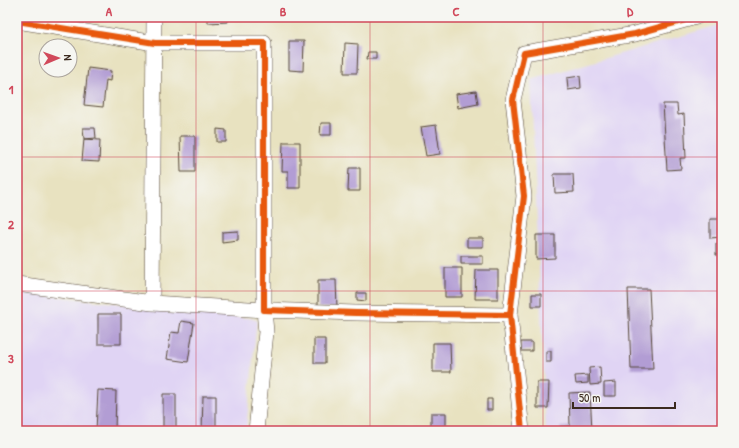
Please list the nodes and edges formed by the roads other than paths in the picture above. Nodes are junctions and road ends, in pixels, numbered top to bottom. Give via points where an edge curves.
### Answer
1 (154, 17) edge
2 (696, 17) edge
3 (17, 21) edge
4 (155, 43) junction
5 (17, 284) edge
6 (152, 302) junction
7 (264, 310) junction
8 (510, 315) junction
9 (256, 431) edge
10 (522, 431) edge

1 - 4 street
2 - 8 street via 635,34 524,53 513,100 524,196
3 - 4 street
4 - 6 street
4 - 7 street via 264,43
5 - 6 street
6 - 7 street
7 - 8 street
7 - 9 street via 266,332
8 - 10 street

